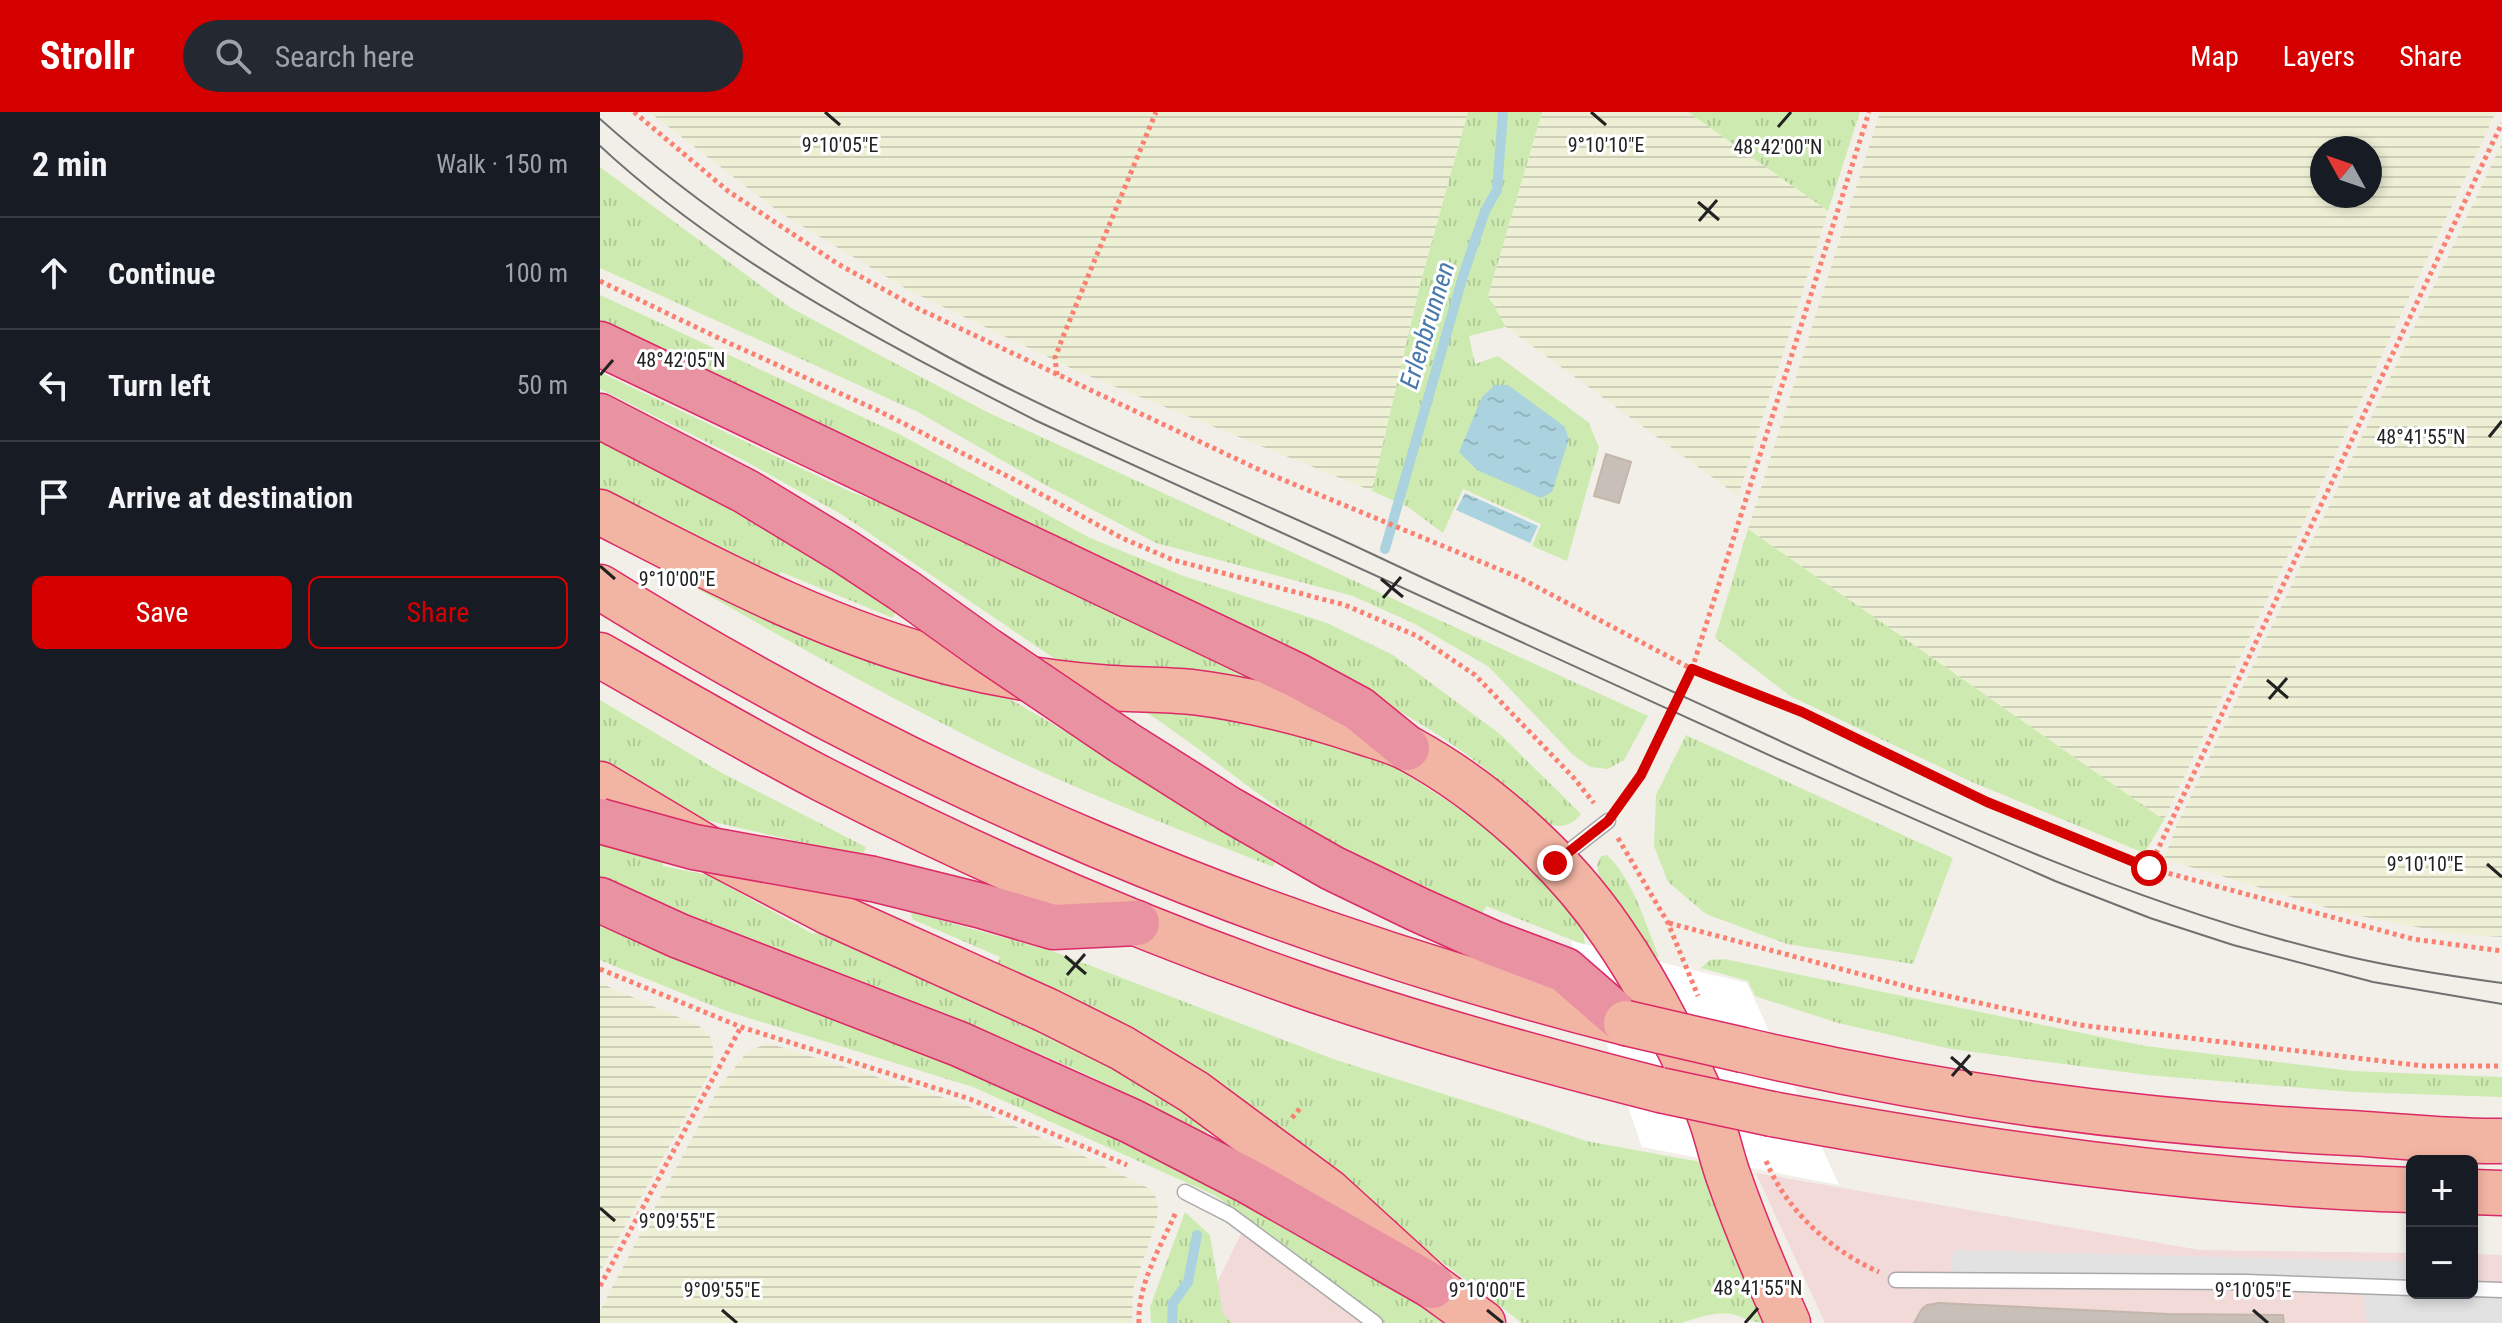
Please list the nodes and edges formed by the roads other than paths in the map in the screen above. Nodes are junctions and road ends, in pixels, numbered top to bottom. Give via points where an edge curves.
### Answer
1 (600, 344) edge
2 (600, 416) edge
3 (600, 512) edge
4 (600, 587) edge
5 (600, 655) edge
6 (1407, 748) junction
7 (600, 784) edge
8 (600, 821) edge
9 (1608, 821) road end
10 (1555, 863) junction
11 (600, 900) edge
12 (1137, 923) junction
13 (1626, 1023) junction
14 (2502, 1141) edge
15 (2406, 1190) edge
16 (1185, 1192) road end
17 (2478, 1192) edge
18 (2502, 1193) edge
19 (1896, 1280) dead end
20 (1432, 1286) junction
21 (2406, 1288) edge
22 (2478, 1289) edge
23 (2502, 1290) edge
24 (1375, 1323) edge
25 (1483, 1323) edge
26 (1788, 1323) edge

1 - 6 highway via 1296,675 1359,709
2 - 13 highway, bridge via 745,491 844,551 1229,809 1332,868 1443,921 1565,970
3 - 6 highway via 799,608 934,658 1027,678 1265,704
4 - 13 highway via 836,721 1140,863 1384,953
5 - 12 highway via 823,779 979,855
6 - 10 highway via 1503,814
7 - 20 highway via 828,912 1122,1048 1194,1092 1318,1183
8 - 12 highway, bridge via 694,847 873,879 1053,927
9 - 10 lane
10 - 26 highway via 1612,932 1675,1042 1707,1107 1729,1179
11 - 20 highway via 959,1044 1131,1121
12 - 15 highway, bridge via 1380,1012 1479,1042 1772,1114 2084,1164 2229,1180
13 - 14 highway, bridge via 1892,1082 2058,1106 2231,1125
16 - 24 lane via 1230,1215
17 - 18 highway
19 - 21 lane
20 - 25 highway
22 - 23 lane

